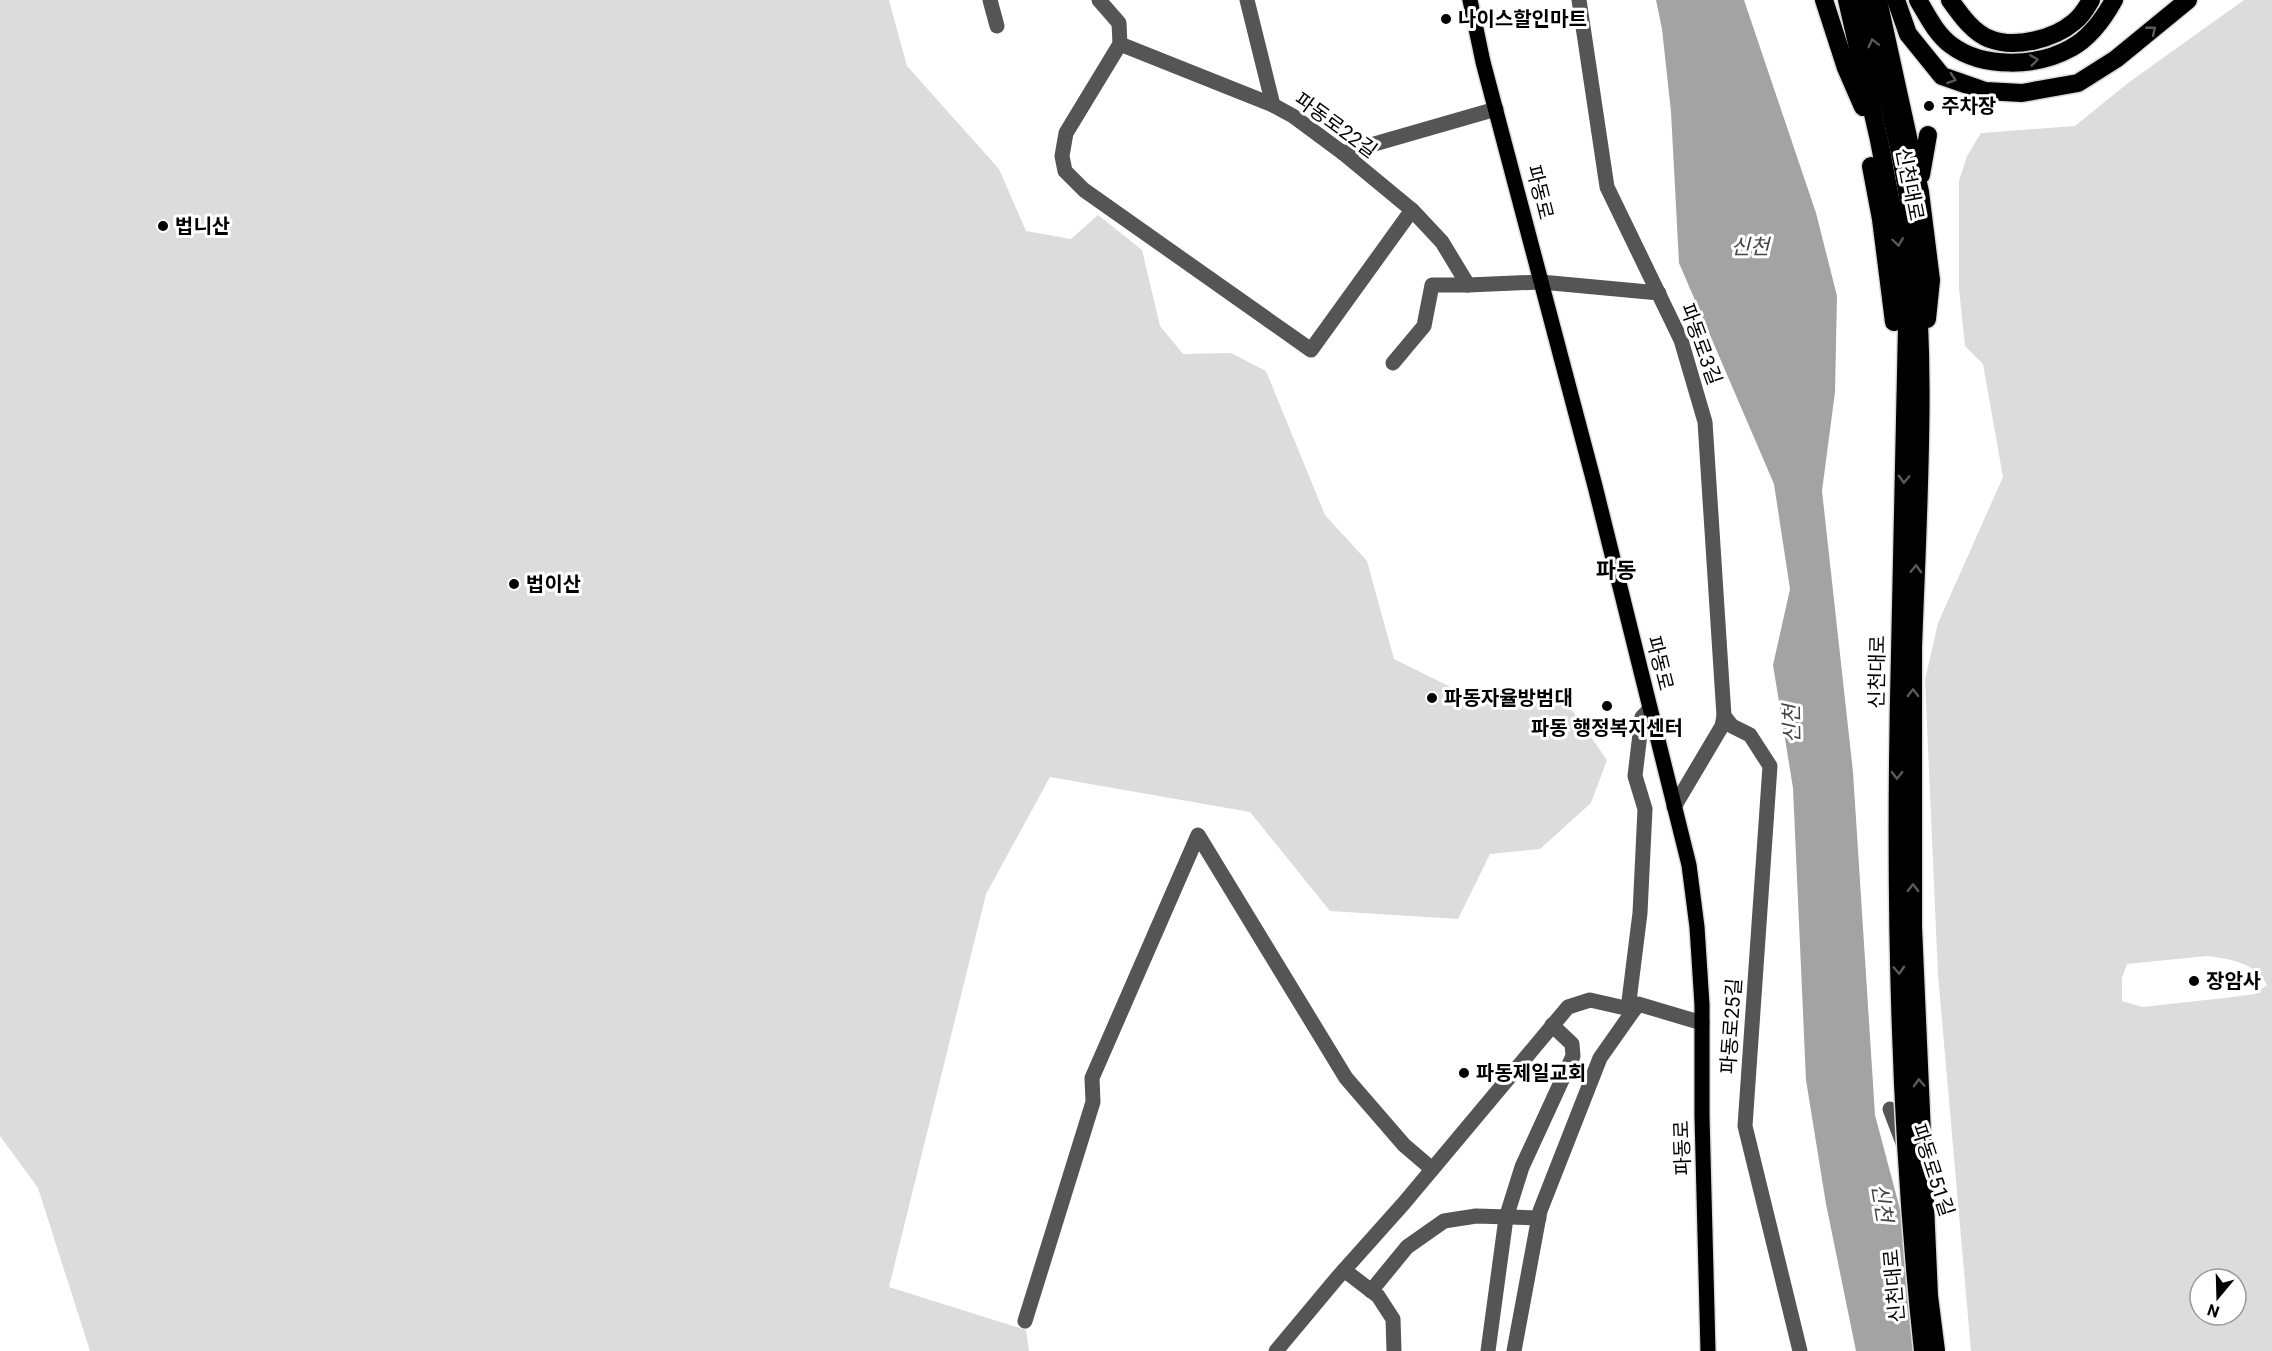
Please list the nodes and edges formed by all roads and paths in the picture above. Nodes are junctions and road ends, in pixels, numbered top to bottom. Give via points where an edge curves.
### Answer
1 (990, 0) edge
2 (1099, 0) edge
3 (1247, 0) edge
4 (1470, 0) edge
5 (1579, 0) edge
6 (1824, 0) edge
7 (1835, 0) edge
8 (1847, 0) edge
9 (1862, 0) edge
10 (1878, 0) edge
11 (1896, 0) edge
12 (1918, 0) edge
13 (1950, 0) edge
14 (2091, 0) edge
15 (2114, 0) edge
16 (2188, 0) edge
17 (1883, 19) junction
18 (997, 26) dead end
19 (1120, 44) junction
20 (1908, 67) dead end
21 (1273, 105) junction
22 (1863, 107) junction
23 (1496, 109) junction
24 (1928, 135) dead end
25 (1343, 153) junction
26 (1920, 192) junction
27 (1412, 210) junction
28 (1541, 282) junction
29 (1468, 285) junction
30 (1659, 293) junction
31 (1393, 363) dead end
32 (1922, 374) junction
33 (1905, 434) junction
34 (1906, 651) junction
35 (1650, 709) junction
36 (1724, 716) junction
37 (1674, 807) junction
38 (1631, 1010) junction
39 (1702, 1023) junction
40 (1552, 1026) junction
41 (1890, 1109) dead end
42 (1432, 1168) junction
43 (1506, 1218) junction
44 (1539, 1218) junction
45 (1344, 1270) junction
46 (1371, 1291) junction
47 (1025, 1321) dead end
48 (1276, 1351) edge
49 (1394, 1351) edge
50 (1488, 1351) edge
51 (1514, 1351) edge
52 (1708, 1351) edge
53 (1800, 1351) edge
54 (1923, 1351) edge
55 (1936, 1351) edge
56 (1944, 1351) edge

1 - 18 street
2 - 19 street via 1119,23
3 - 21 street
4 - 23 main road, 파동로
5 - 30 street, 파동로3길 via 1607,187
6 - 22 highway
7 - 22 highway
8 -> 33 highway, 신천대로 via 1898,240 1907,326
32 -> 9 highway, 신천대로 via 1908,202
10 - 17 highway
11 -> 16 highway via 1908,33 1942,76 1985,91 2022,93 2079,83 2116,59
12 -> 15 highway via 1951,45 1978,58 2007,63 2041,59 2072,48 2102,21
13 - 14 highway via 1977,31 1990,39 2011,43 2057,33 2075,21
17 - 20 highway
17 - 26 highway
19 - 21 street, 파동로22길
19 - 27 street via 1066,134 1062,156 1065,171 1084,190 1311,350
21 - 25 street, 파동로22길
22 - 33 highway via 1885,252
23 - 25 street
23 - 28 main road, 파동로
24 - 26 highway
25 - 27 street, 파동로22길
26 - 32 highway via 1931,280
27 - 29 street, 파동로22길 via 1442,242
28 - 29 street
28 - 30 street
28 - 35 main road, 파동로
29 - 31 street via 1432,285 1424,326
30 - 36 street, 파동로3길 via 1681,340 1705,422
34 -> 32 highway, 신천대로
33 -> 34 highway, 신천대로
34 -> 54 highway, 신천대로, bridge via 1896,807 1897,918 1915,1273
55 -> 34 highway, 신천대로, bridge via 1929,1296 1913,927
35 - 37 main road, 파동로
35 - 38 street via 1642,717 1635,776 1645,810
36 - 37 street via 1722,726
36 - 53 street, 파동로25길 via 1732,726 1750,735 1770,766 1745,1126
37 - 39 main road, 파동로 via 1689,865
38 - 39 street via 1638,1004
38 - 40 street via 1590,1000 1568,1007
38 - 44 street via 1600,1058
39 - 52 main road, 파동로
40 - 42 street
40 - 43 street via 1572,1044 1573,1056 1522,1167
41 - 56 street, 파동로51길 via 1931,1219 1931,1259
42 - 45 street
42 - 47 street via 1404,1145 1346,1078 1198,835 1092,1078 1094,1102
43 - 44 street
43 - 46 street via 1476,1216 1444,1221 1407,1247
43 - 50 street
44 - 51 street
45 - 46 street
45 - 48 street
46 - 49 street via 1394,1319

